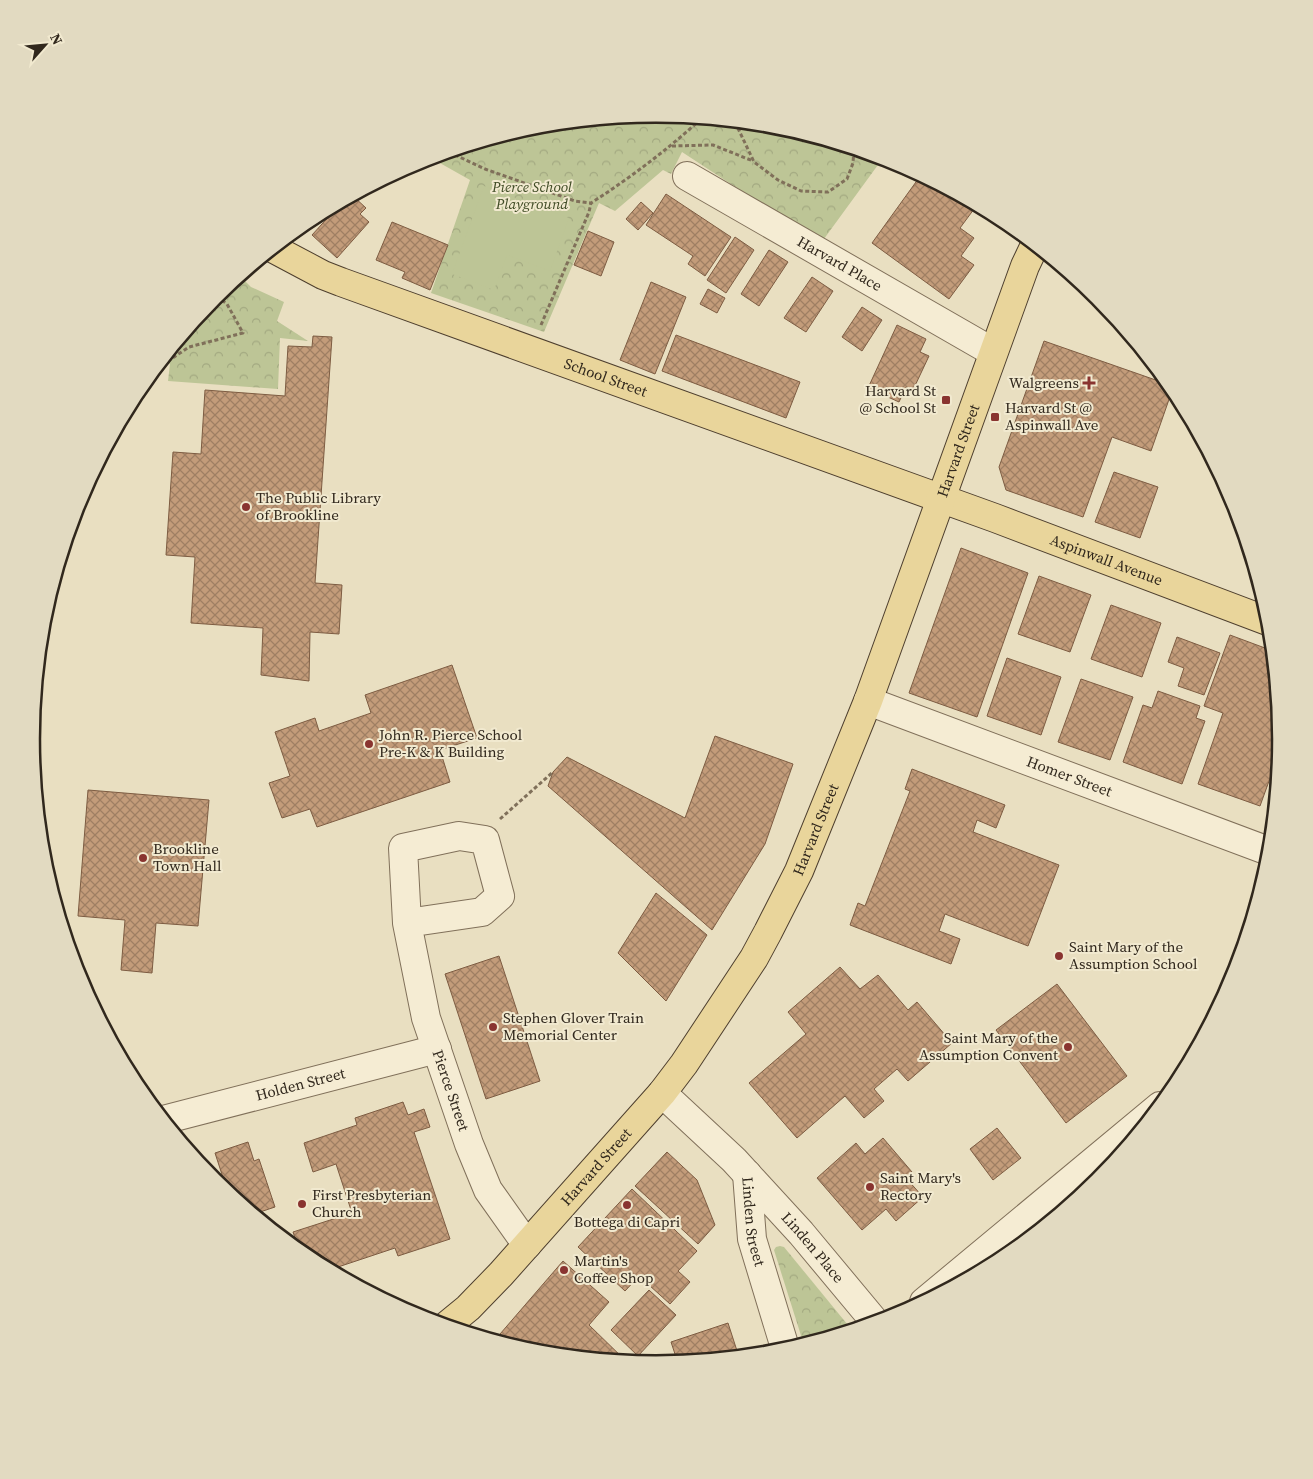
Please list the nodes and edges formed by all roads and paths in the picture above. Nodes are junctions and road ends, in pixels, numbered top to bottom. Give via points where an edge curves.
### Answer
1 (696, 124) edge
2 (738, 128) edge
3 (672, 146) junction
4 (458, 156) edge
5 (854, 156) edge
6 (754, 162) junction
7 (687, 176) dead end
8 (591, 203) junction
9 (1032, 250) edge
10 (279, 252) edge
11 (224, 302) edge
12 (540, 326) dead end
13 (993, 352) junction
14 (171, 359) edge
15 (940, 498) junction
16 (1261, 619) edge
17 (868, 700) junction
18 (553, 772) dead end
19 (500, 820) dead end
20 (1263, 849) edge
21 (407, 923) dead end
22 (437, 1049) junction
23 (662, 1092) junction
24 (170, 1118) edge
25 (1139, 1124) edge
26 (747, 1174) junction
27 (527, 1245) junction
28 (948, 1282) edge
29 (871, 1317) edge
30 (452, 1321) edge
31 (784, 1342) edge

1 - 3 path
2 - 6 path
3 - 6 path via 712,145
3 - 8 path
4 - 8 path via 575,201
5 - 6 path via 847,179 828,192 802,191 778,180
7 - 13 street, Harvard Place
8 - 12 path
9 - 13 main road, Harvard Street
10 - 15 main road, School Street via 341,282
11 - 14 path via 243,334 189,347
13 - 15 main road, Harvard Street
15 - 16 main road, Aspinwall Avenue
15 - 17 main road, Harvard Street
17 - 20 street, Homer Street
17 - 23 main road, Harvard Street via 799,871 768,932 684,1064
18 - 19 path
21 - 22 street, Pierce Street via 426,1018
22 - 24 street, Holden Street
22 - 27 street, Pierce Street via 488,1190
23 - 26 street, Linden Street
23 - 27 main road, Harvard Street
25 - 28 street
26 - 29 street, Linden Place
26 - 31 street, Linden Street via 752,1239
27 - 30 main road, Harvard Street

